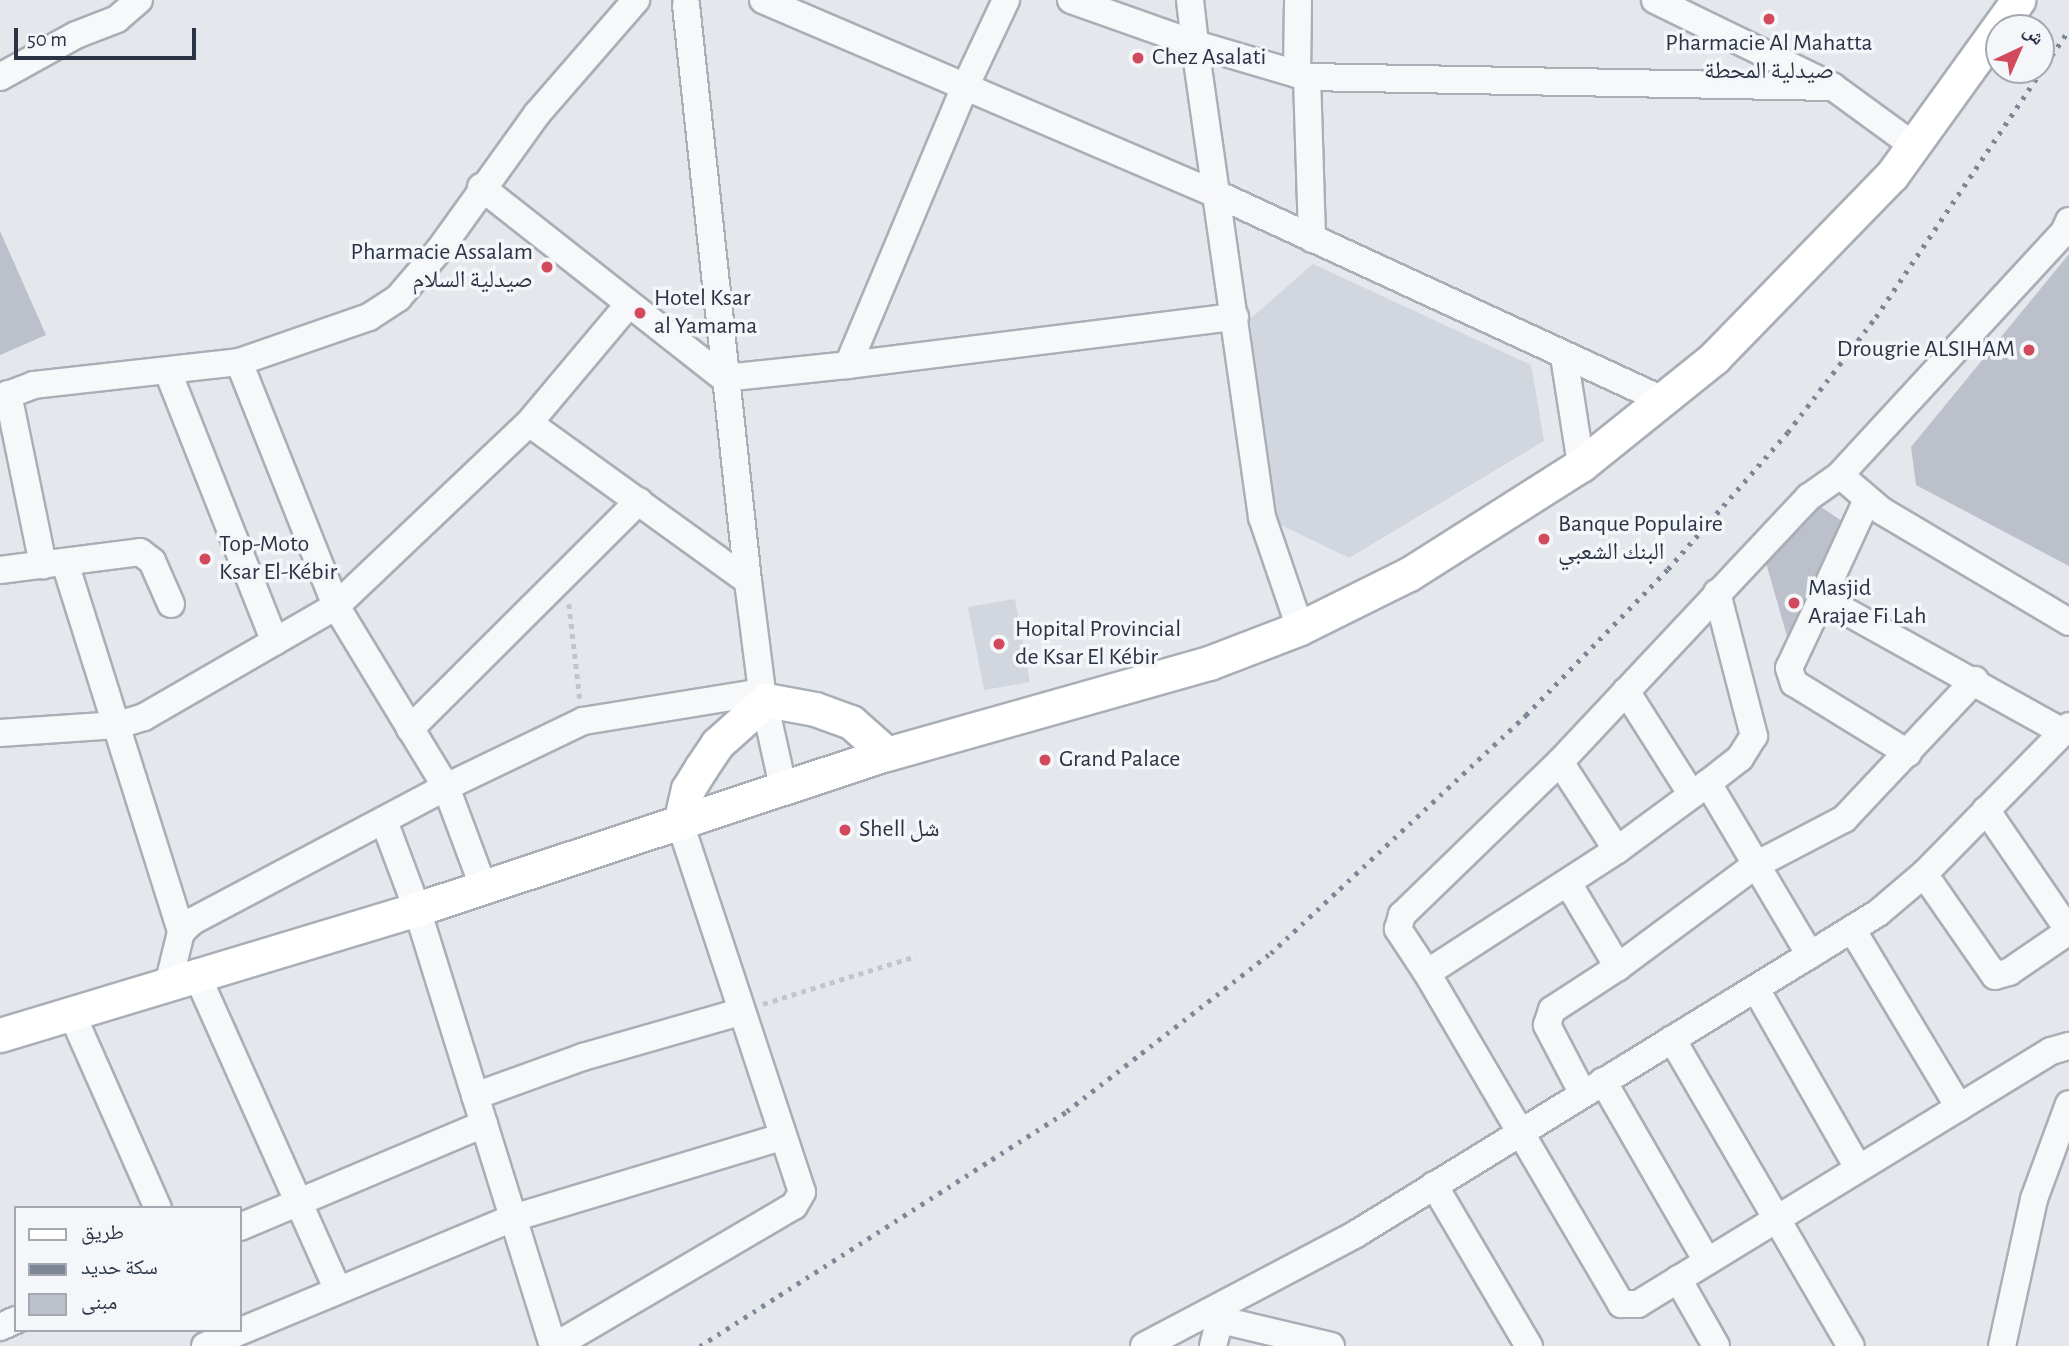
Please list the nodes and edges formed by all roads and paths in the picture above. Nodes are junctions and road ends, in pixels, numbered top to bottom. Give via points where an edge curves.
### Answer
1 (139, 0) edge
2 (636, 0) edge
3 (763, 0) edge
4 (1006, 0) edge
5 (1071, 0) edge
6 (1190, 0) edge
7 (1298, 0) edge
8 (2018, 0) edge
9 (686, 2) edge
10 (1671, 3) edge
11 (1195, 44) junction
12 (1302, 76) junction
13 (0, 77) edge
14 (1833, 87) junction
15 (964, 89) junction
16 (1914, 146) junction
17 (481, 187) junction
18 (1219, 195) junction
19 (2067, 229) edge
20 (1312, 239) junction
21 (629, 304) junction
22 (1235, 317) junction
23 (1564, 356) junction
24 (239, 362) junction
25 (848, 365) junction
26 (168, 372) junction
27 (724, 378) junction
28 (4, 396) edge
29 (1662, 401) junction
30 (529, 423) junction
31 (1581, 465) junction
32 (1840, 475) junction
33 (1867, 500) junction
34 (639, 501) junction
35 (54, 564) junction
36 (0, 570) edge
37 (566, 577) junction
38 (748, 581) junction
39 (1717, 593) junction
40 (1822, 598) junction
41 (171, 604) dead end
42 (336, 606) junction
43 (2069, 622) edge
44 (1300, 628) junction
45 (275, 642) junction
46 (1975, 680) junction
47 (1626, 691) junction
48 (764, 696) junction
49 (583, 721) junction
50 (118, 724) junction
51 (410, 729) junction
52 (2066, 729) edge
53 (0, 733) edge
54 (1908, 753) junction
55 (887, 754) junction
56 (1560, 762) junction
57 (446, 787) junction
58 (783, 787) junction
59 (1700, 789) junction
60 (1986, 810) junction
61 (384, 821) junction
62 (680, 822) junction
63 (1617, 850) junction
64 (1754, 866) junction
65 (1924, 874) junction
66 (1568, 883) junction
67 (483, 886) junction
68 (417, 909) junction
69 (1852, 929) junction
70 (181, 932) junction
71 (1810, 955) junction
72 (916, 956) dead end
73 (1618, 967) junction
74 (1427, 973) junction
75 (183, 977) junction
76 (1756, 989) junction
77 (71, 1012) junction
78 (740, 1012) junction
79 (0, 1035) edge
80 (1672, 1039) junction
81 (2069, 1046) edge
82 (1593, 1088) junction
83 (475, 1097) junction
84 (2069, 1104) edge
85 (1959, 1107) junction
86 (484, 1124) junction
87 (1518, 1133) junction
88 (780, 1137) junction
89 (2062, 1145) edge
90 (1858, 1168) junction
91 (1434, 1185) junction
92 (298, 1202) junction
93 (157, 1206) edge
94 (1777, 1217) junction
95 (513, 1219) junction
96 (242, 1226) edge
97 (1707, 1261) junction
98 (1678, 1279) junction
99 (338, 1290) junction
100 (1222, 1312) junction
101 (244, 1323) edge
102 (229, 1332) edge
103 (1325, 1345) edge
104 (205, 1346) edge
105 (554, 1346) edge
106 (1144, 1346) edge
107 (1213, 1346) edge
108 (1529, 1346) edge
109 (1716, 1346) edge
110 (1851, 1346) edge
111 (2002, 1346) edge

1 - 13 street via 117,19 76,35
2 - 17 street
3 - 15 street
4 - 15 street
5 - 11 street
6 - 11 street
7 - 12 street
8 - 16 main road
9 - 27 street
10 - 14 street
11 - 12 street
11 - 18 street
12 - 14 street
12 - 20 street
14 - 16 street
15 - 18 street
15 - 25 street
16 - 29 main road via 1803,271 1714,358
17 - 21 street
17 - 24 street via 440,249 398,298 332,334
18 - 20 street
18 - 22 street
19 - 32 street
20 - 23 street
21 - 27 street
21 - 30 street
22 - 25 street
22 - 44 street via 1266,536
23 - 29 street
23 - 31 street
24 - 26 street
24 - 42 street
25 - 27 street
26 - 28 street via 34,385
26 - 45 street
27 - 38 street
28 - 35 street
29 - 31 main road
30 - 34 street
30 - 42 street
31 - 44 main road via 1409,574
32 - 33 street
32 - 39 street via 1809,498
33 - 40 street
33 - 43 street
34 - 37 street
34 - 38 street
35 - 36 street
35 - 41 street via 140,552 152,561
35 - 50 street
37 - 49 path
37 - 51 street
38 - 48 street
39 - 47 street
39 - 59 street via 1754,736 1740,758
40 - 46 street
40 - 54 street via 1789,668 1794,683
42 - 45 street
42 - 51 street
44 - 55 main road via 1130,688
45 - 50 street via 166,706
46 - 52 street
46 - 54 street
47 - 56 street
47 - 59 street
48 - 49 street
48 - 55 main road via 851,722
48 - 58 street
48 - 62 main road via 717,744 688,789
49 - 57 street
50 - 53 street
50 - 70 street
51 - 57 street
52 - 60 street
54 - 64 street via 1844,819
55 - 58 main road
56 - 63 street
56 - 74 street via 1398,921 1408,947
57 - 61 street
57 - 67 street
58 - 62 main road
59 - 63 street
59 - 64 street
60 - 65 street
60 - 65 street via 2069,931 2010,972 1995,976
61 - 68 street
61 - 70 street via 210,910
62 - 67 main road
62 - 78 street
63 - 66 street
64 - 71 street
64 - 73 street
65 - 69 street
66 - 73 street
66 - 74 street
67 - 68 main road
68 - 75 main road
68 - 83 street
69 - 71 street
69 - 85 street
70 - 75 street
71 - 76 street
72 - 78 path
73 - 82 street via 1548,1016 1547,1025
74 - 87 street
75 - 77 main road
75 - 92 street
76 - 80 street
76 - 90 street
77 - 79 main road
77 - 93 street
78 - 83 street via 583,1057
78 - 88 street
80 - 82 street
80 - 94 street
81 - 85 street via 2052,1051
82 - 87 street
82 - 97 street
83 - 86 street
84 - 89 street
85 - 90 street
86 - 92 street
86 - 95 street
87 - 91 street
87 - 98 street via 1615,1298 1622,1304 1638,1304
88 - 95 street
88 - 105 street via 802,1192 794,1206
89 - 111 street via 2022,1242
90 - 94 street
91 - 100 street
91 - 108 street
92 - 96 street
92 - 99 street
94 - 97 street
94 - 110 street
95 - 99 street
95 - 105 street
97 - 98 street
98 - 109 street
99 - 101 street
100 - 103 street
100 - 106 street
100 - 107 street
102 - 104 street

